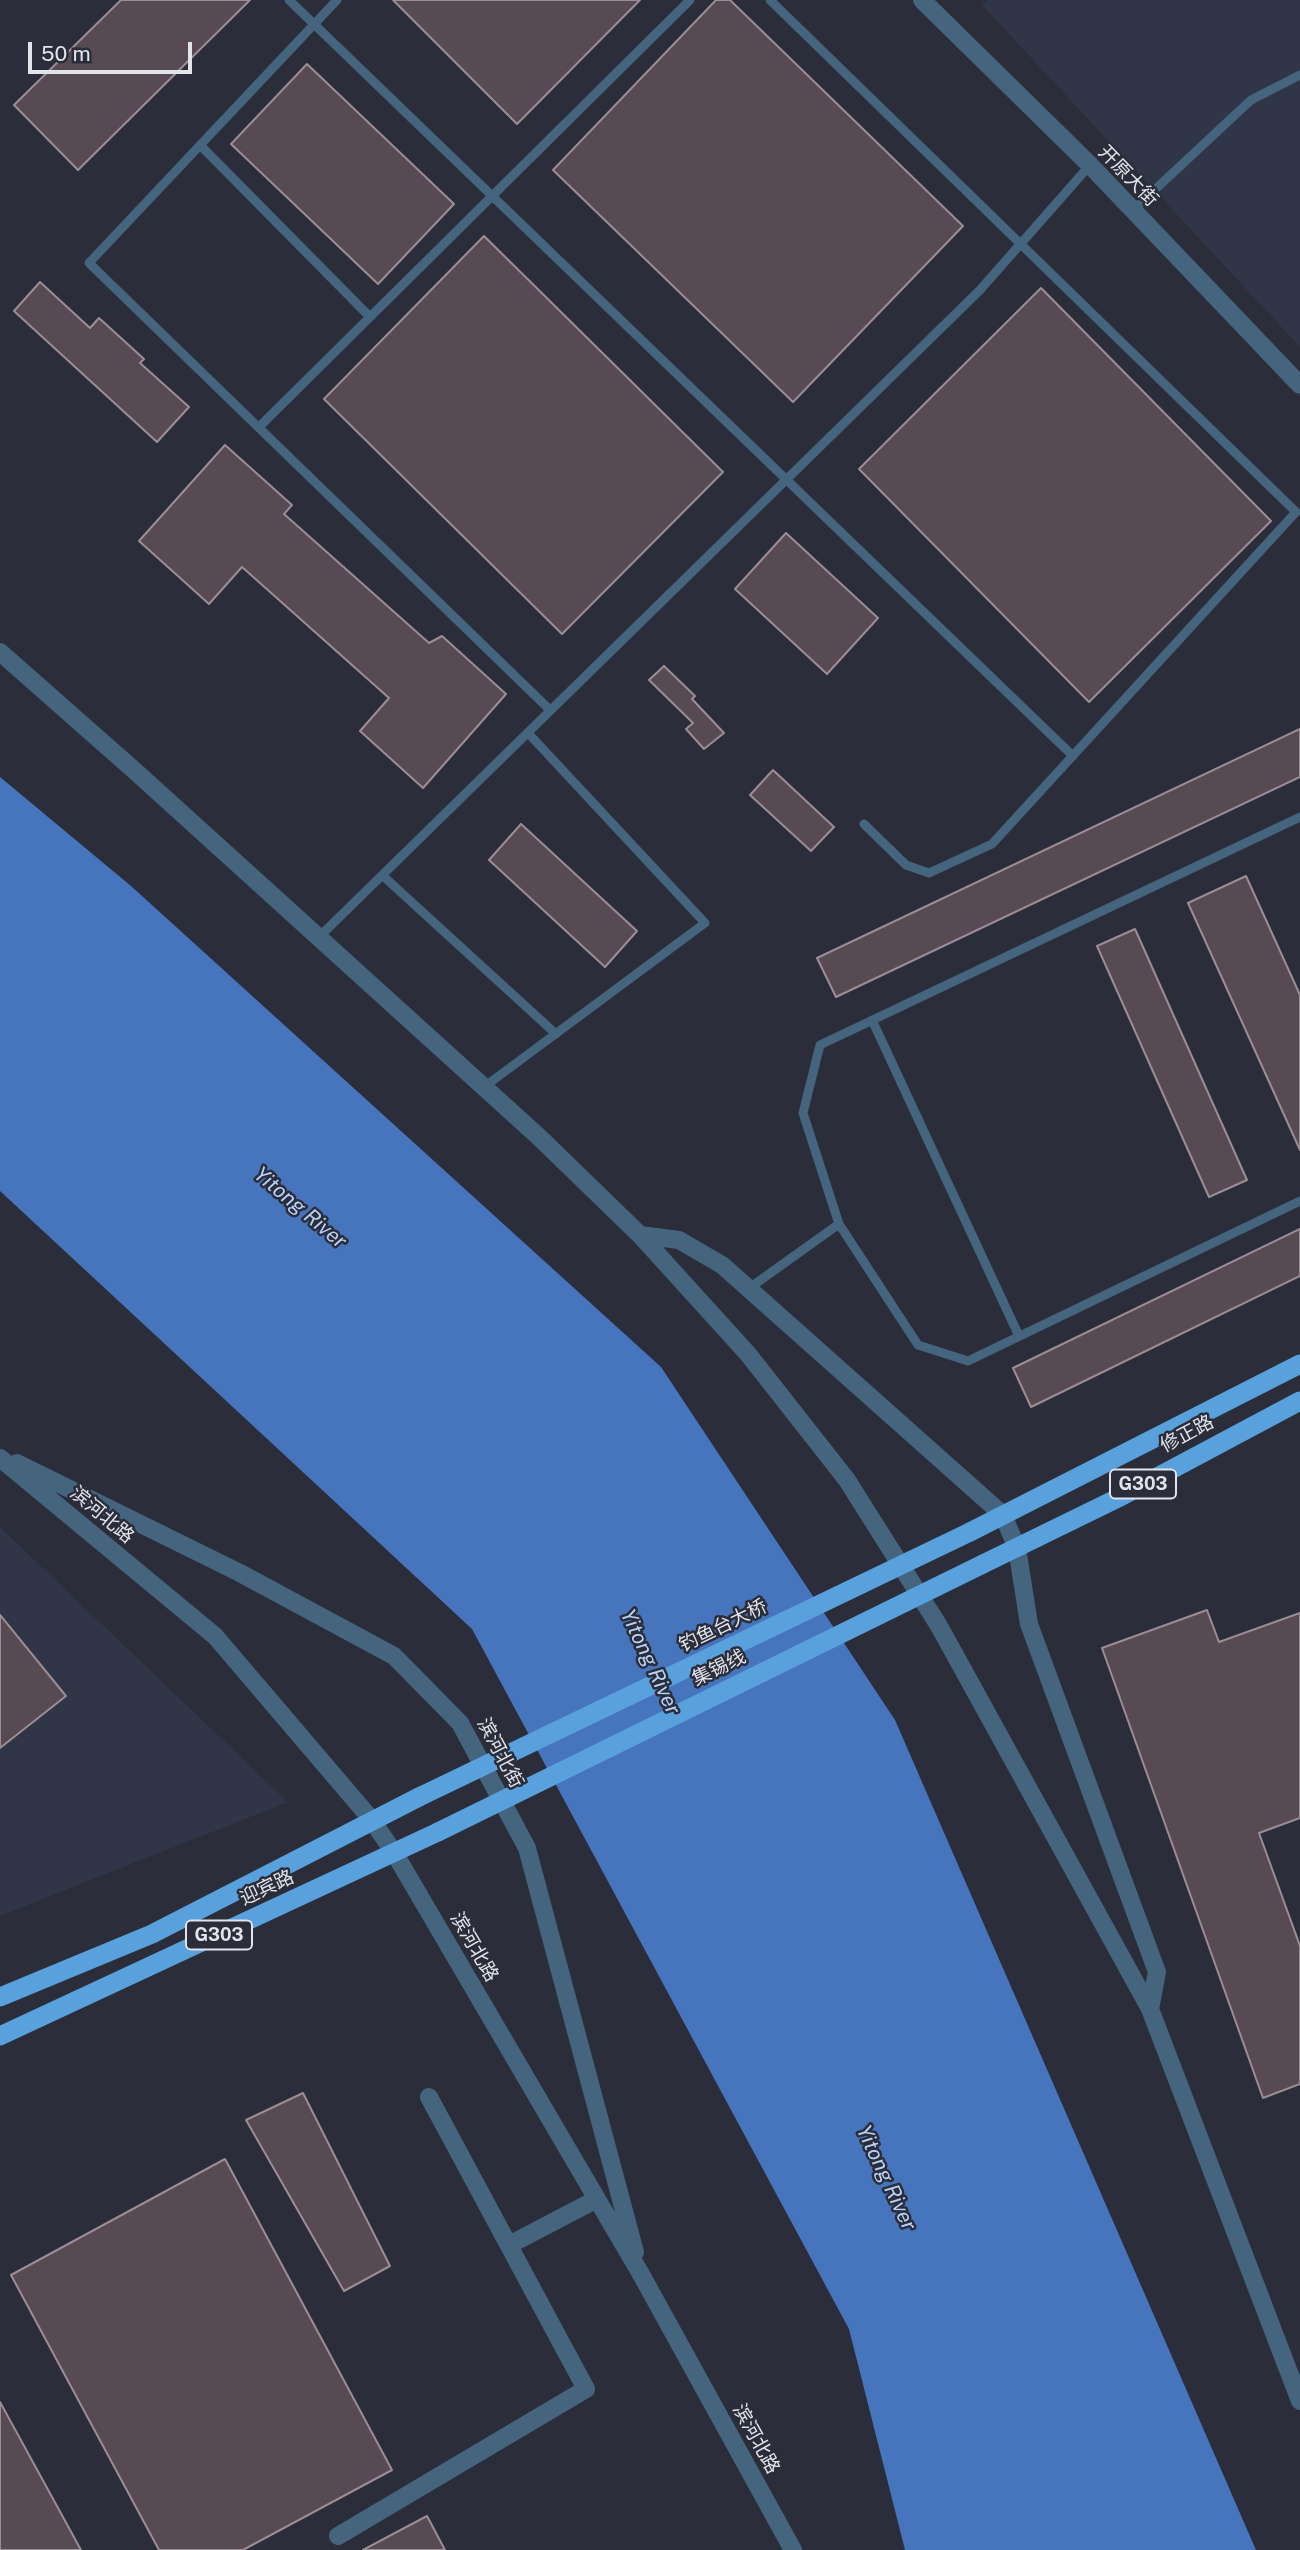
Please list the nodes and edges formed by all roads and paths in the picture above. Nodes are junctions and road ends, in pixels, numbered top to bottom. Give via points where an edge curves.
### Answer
1 (289, 0) edge
2 (337, 0) edge
3 (690, 0) edge
4 (770, 0) edge
5 (922, 0) edge
6 (314, 24) junction
7 (1300, 75) edge
8 (200, 145) junction
9 (1090, 166) junction
10 (492, 196) junction
11 (1133, 210) junction
12 (1020, 244) junction
13 (370, 317) junction
14 (1300, 385) edge
15 (259, 428) junction
16 (786, 480) junction
17 (0, 652) edge
18 (550, 710) junction
19 (528, 733) junction
20 (1073, 756) junction
21 (1300, 817) edge
22 (864, 824) dead end
23 (382, 875) junction
24 (319, 937) junction
25 (872, 1020) junction
26 (556, 1034) junction
27 (484, 1087) junction
28 (1300, 1201) edge
29 (839, 1224) junction
30 (640, 1235) junction
31 (748, 1289) junction
32 (1019, 1336) junction
33 (1300, 1364) edge
34 (1300, 1401) edge
35 (0, 1456) edge
36 (1003, 1515) junction
37 (1017, 1548) junction
38 (983, 1563) joint
39 (419, 1797) joint
40 (372, 1819) junction
41 (438, 1832) joint
42 (395, 1854) junction
43 (0, 1997) edge
44 (1150, 2009) junction
45 (0, 2036) edge
46 (429, 2098) dead end
47 (597, 2199) junction
48 (509, 2245) junction
49 (642, 2276) junction
50 (1300, 2401) edge
51 (338, 2536) dead end
52 (793, 2550) edge

1 - 6 lane
2 - 6 lane
3 - 10 lane
4 - 12 lane
5 - 9 street, 开原大街
6 - 8 lane
6 - 10 lane
7 - 11 lane via 1251,100
8 - 13 lane
8 - 15 lane via 89,263
9 - 11 street, 开原大街
9 - 12 lane
10 - 13 lane
10 - 16 lane
11 - 14 street, 开原大街
12 - 16 lane via 980,290
12 - 20 lane via 1296,512
13 - 15 lane
15 - 18 lane
16 - 18 lane
16 - 20 lane
17 - 24 street
18 - 19 lane
19 - 23 lane
19 - 26 lane via 705,923
20 - 22 lane via 992,844 929,873 906,865
21 - 25 lane
23 - 24 lane
23 - 26 lane
24 - 27 street
25 - 29 lane via 820,1045 803,1113
25 - 32 lane
26 - 27 lane
27 - 30 street
28 - 32 lane
29 - 31 lane
29 - 32 lane via 918,1345 968,1362
30 - 31 street via 679,1240 722,1265
30 - 44 street via 748,1354 847,1480 939,1626
31 - 36 street
33 - 36 highway, 修正路 / G303
34 - 37 highway, 修正路 / G303
35 - 40 street, 滨河北路 via 215,1636
35 - 49 street, 滨河北街 via 240,1573 394,1656 460,1723 527,1848
36 - 37 street
36 - 39 highway, 钓鱼台大桥 / G303, bridge
37 - 38 highway, 修正路 / G303
37 - 44 street via 1029,1625 1157,1972
38 - 41 highway, 集锡线 / G303, bridge
39 - 40 highway, 迎宾路 / G303
40 - 42 street, 滨河北路
40 - 43 highway, 迎宾路 / G303 via 152,1934
41 - 42 highway, 迎宾路 / G303
42 - 45 highway, 迎宾路 / G303
42 - 47 street, 滨河北路
44 - 50 street
46 - 48 street
47 - 48 street
47 - 49 street, 滨河北路
48 - 51 street via 586,2389
49 - 52 street, 滨河北路

